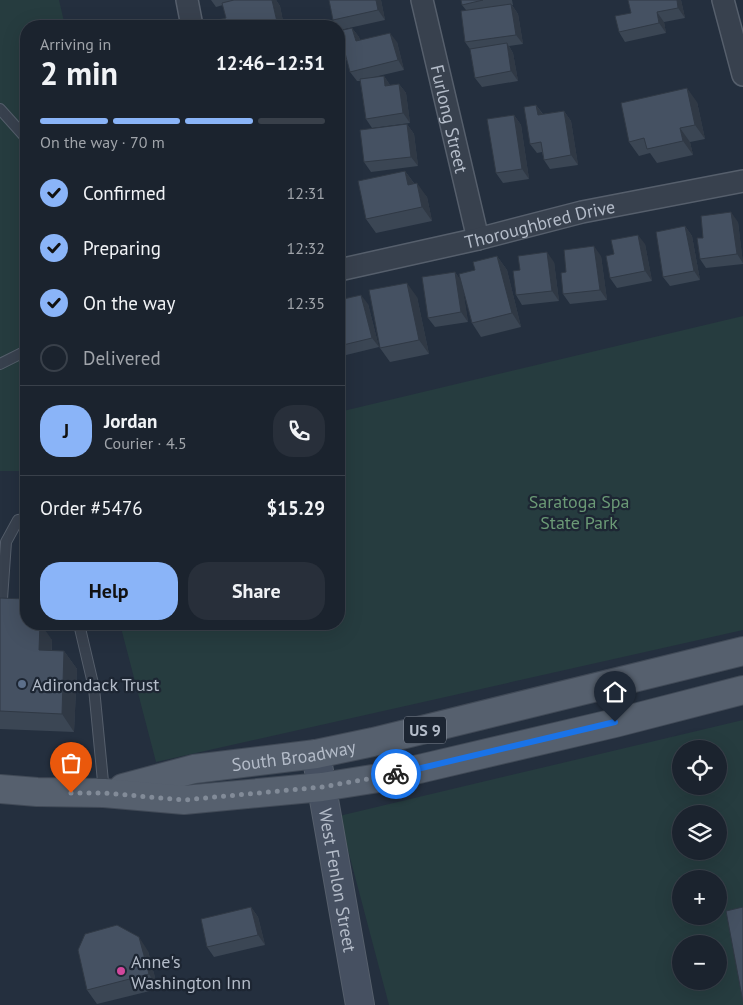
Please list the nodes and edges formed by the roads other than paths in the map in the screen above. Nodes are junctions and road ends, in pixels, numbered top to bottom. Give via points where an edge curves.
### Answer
1 (187, 0) edge
2 (422, 0) edge
3 (723, 0) edge
4 (191, 20) edge
5 (743, 75) edge
6 (0, 109) edge
7 (20, 131) edge
8 (743, 181) edge
9 (478, 238) junction
10 (345, 269) edge
11 (20, 354) edge
12 (0, 364) edge
13 (20, 520) edge
14 (2, 599) edge
15 (80, 630) edge
16 (743, 651) edge
17 (743, 690) edge
18 (316, 754) junction
19 (322, 787) junction
20 (0, 789) edge
21 (104, 793) junction
22 (360, 1005) edge

1 - 4 street
2 - 9 street, Furlong Street
3 - 5 street
6 - 7 lane
8 - 9 street, Thoroughbred Drive via 582,212
9 - 10 street, Thoroughbred Drive
11 - 12 lane
13 - 14 lane via 6,542
15 - 21 lane via 94,688
16 - 18 main road, South Broadway / US 9
17 - 19 main road, South Broadway / US 9 via 385,777
18 - 19 street, West Fenlon Street
18 - 21 main road, South Broadway / US 9 via 194,769
19 - 21 main road, South Broadway / US 9 via 184,800
19 - 22 street, West Fenlon Street
20 - 21 main road, South Broadway / US 9

